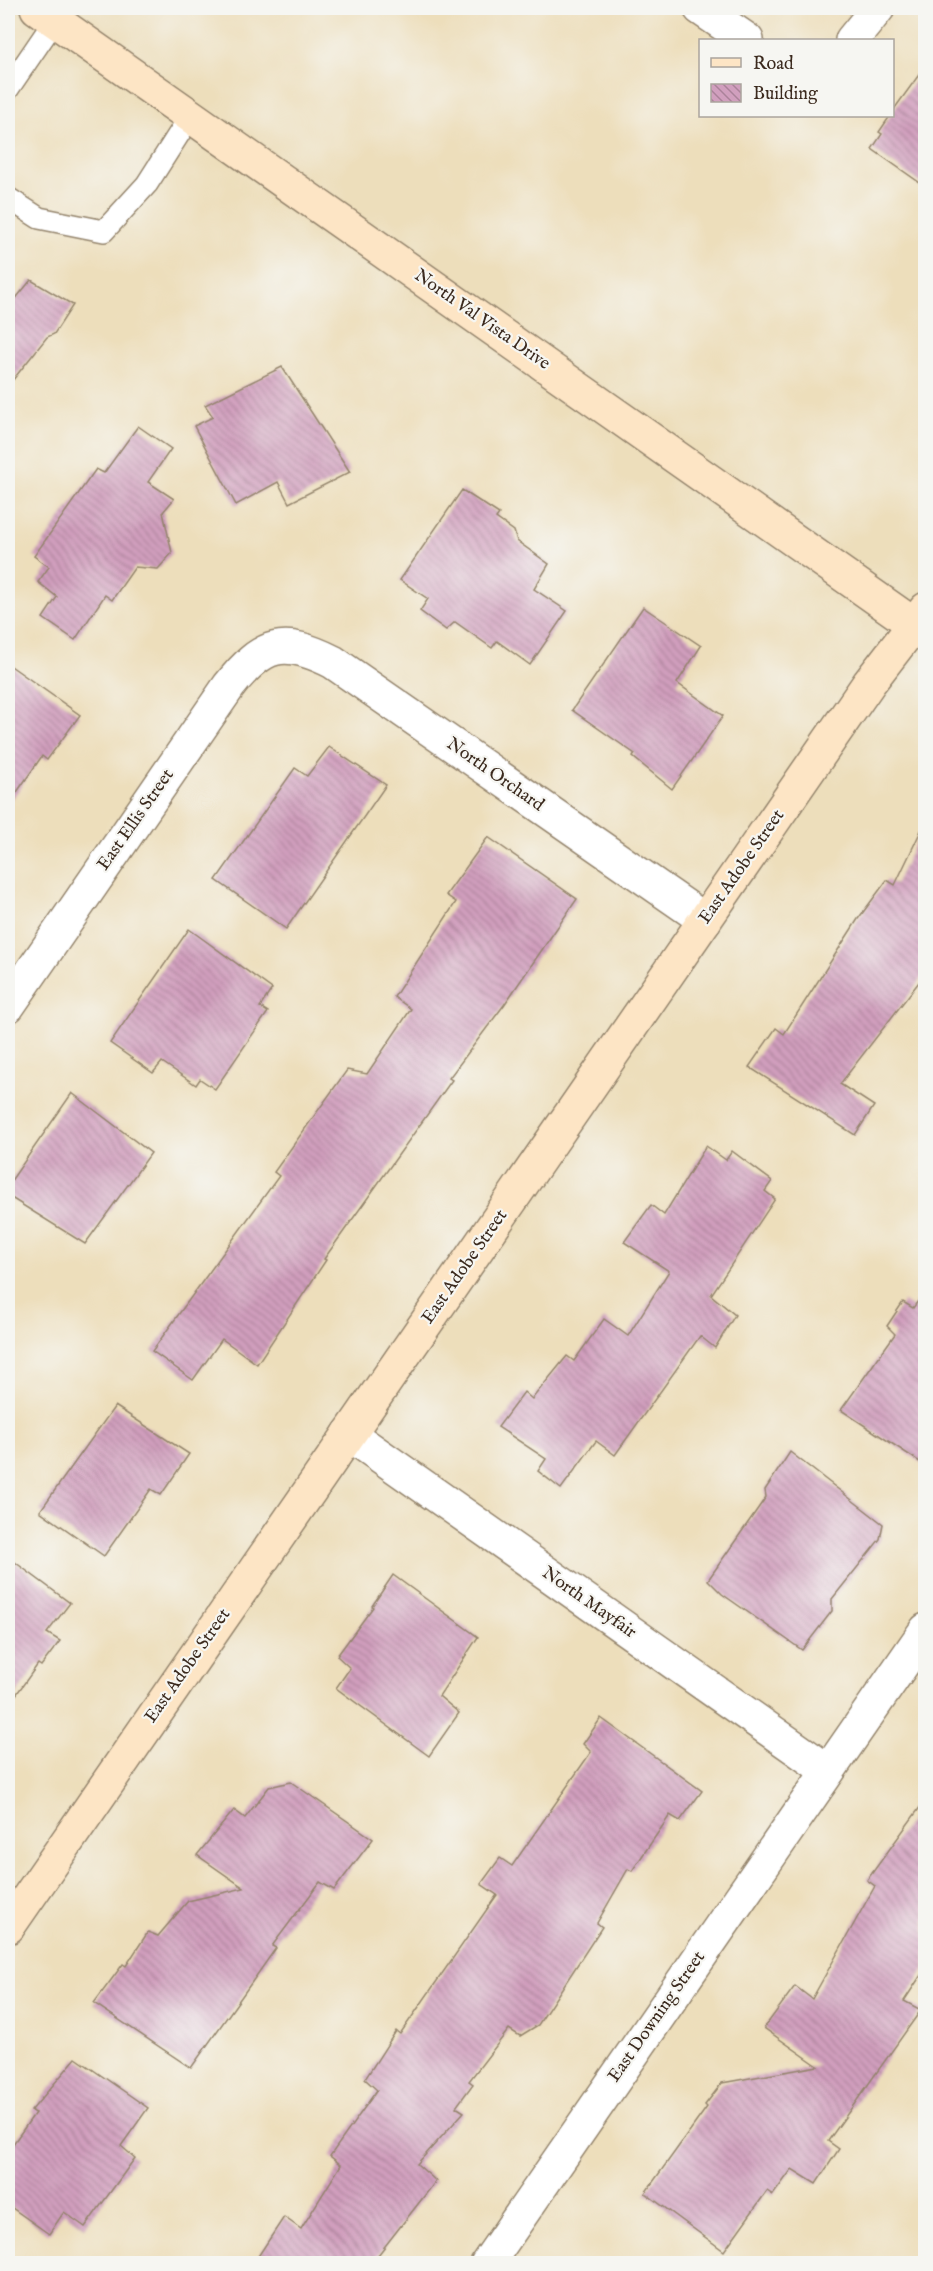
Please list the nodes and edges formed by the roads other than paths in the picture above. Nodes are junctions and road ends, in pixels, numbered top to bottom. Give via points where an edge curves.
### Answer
1 (700, 8) edge
2 (878, 8) edge
3 (46, 14) edge
4 (746, 39) edge
5 (853, 39) edge
6 (8, 89) edge
7 (191, 115) junction
8 (8, 198) edge
9 (922, 622) edge
10 (277, 647) joint
11 (705, 920) junction
12 (8, 1006) edge
13 (349, 1434) junction
14 (926, 1630) edge
15 (828, 1771) junction
16 (8, 1927) edge
17 (487, 2264) edge

1 - 4 street
2 - 5 street
3 - 6 lane
3 - 7 street, North Val Vista Drive
7 - 8 lane via 147,184 104,231 39,218
7 - 9 street, North Val Vista Drive
9 - 11 street, East Adobe Street via 870,683
10 - 11 street, North Orchard via 297,647 333,662
10 - 12 street, East Ellis Street via 258,655 229,686
11 - 13 street, East Adobe Street
13 - 15 street, North Mayfair
13 - 16 street, East Adobe Street
14 - 15 street, East Downing Street
15 - 17 street, East Downing Street

